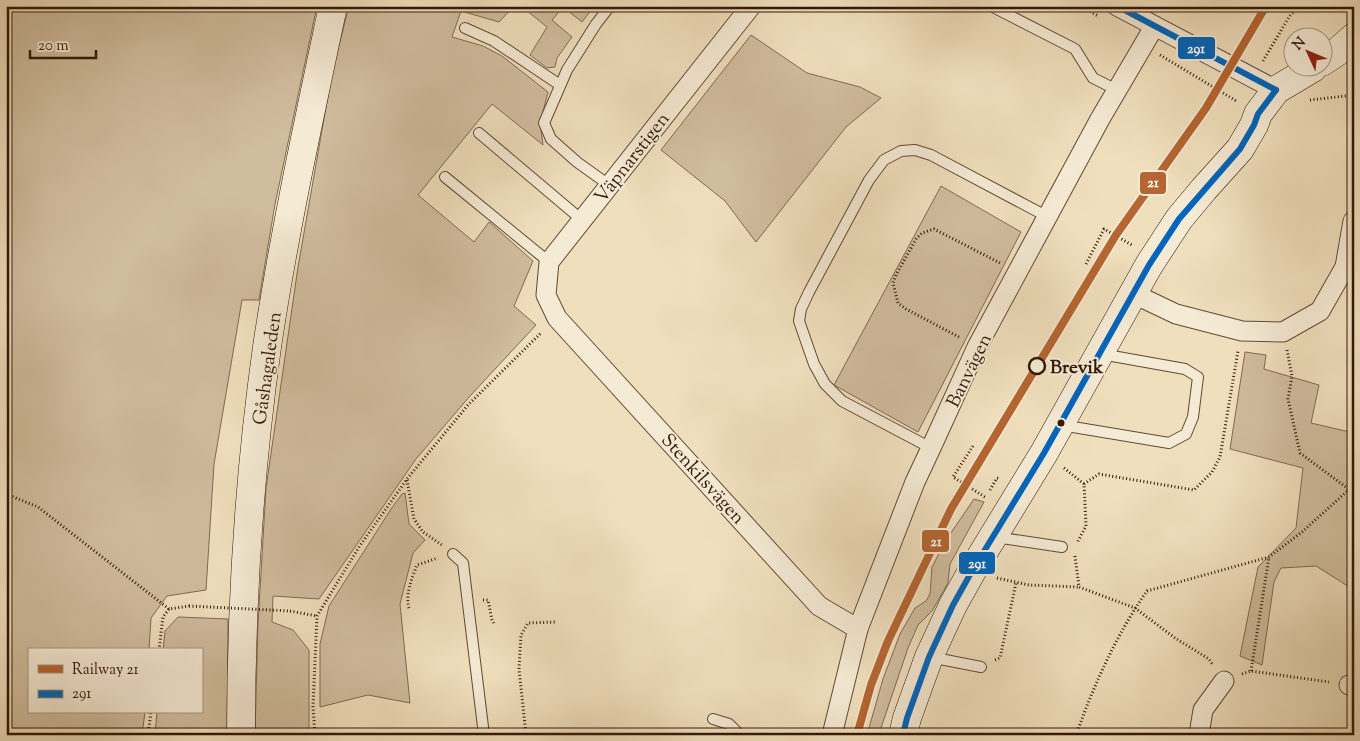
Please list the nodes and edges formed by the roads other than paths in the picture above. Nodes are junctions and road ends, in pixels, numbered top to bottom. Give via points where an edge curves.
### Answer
1 (333, 6) edge
2 (610, 6) edge
3 (751, 6) edge
4 (991, 6) edge
5 (1117, 6) edge
6 (1154, 27) junction
7 (465, 28) dead end
8 (1353, 42) edge
9 (1332, 56) edge
10 (1296, 78) edge
11 (560, 85) junction
12 (1117, 90) junction
13 (1276, 90) junction
14 (478, 133) dead end
15 (445, 177) dead end
16 (609, 185) junction
17 (1048, 217) junction
18 (582, 220) junction
19 (1353, 221) edge
20 (549, 262) junction
21 (1134, 294) junction
22 (1100, 354) junction
23 (1060, 424) junction
24 (931, 448) junction
25 (994, 537) junction
26 (1062, 547) dead end
27 (453, 554) road end
28 (858, 629) junction
29 (929, 657) junction
30 (981, 667) road end
31 (1224, 681) road end
32 (713, 719) dead end
33 (241, 735) edge
34 (484, 735) edge
35 (740, 735) edge
36 (832, 735) edge
37 (903, 735) edge
38 (1199, 735) edge

1 - 33 street, Gåshagaleden via 284,243 267,348 246,559
2 - 11 lane via 566,70
3 - 16 street, Väpnarstigen
4 - 12 lane via 1074,49 1093,78
5 - 6 street
6 - 12 street, Banvägen
6 - 13 street
7 - 11 lane via 494,41
8 - 9 street
10 - 13 street
11 - 16 lane via 544,123 551,139
12 - 17 street, Banvägen
13 - 21 street via 1258,114 1240,149 1179,219
14 - 18 lane
15 - 20 lane
16 - 18 street, Väpnarstigen
17 - 24 street, Banvägen via 977,347
17 - 24 lane via 931,155 915,150 901,151 884,160 869,180 809,292 799,321 814,364 825,384 842,401
18 - 20 street, Väpnarstigen
19 - 21 street via 1345,267 1320,311 1283,332 1242,331 1176,314
20 - 28 street, Stenkilsvägen via 546,295 557,318 819,606
21 - 22 street
22 - 23 street
22 - 23 lane via 1186,369 1198,377 1193,417 1186,434 1169,443
23 - 25 street
24 - 28 street, Banvägen
25 - 26 lane
25 - 29 street via 953,605
27 - 34 lane via 463,563
28 - 36 street, Banvägen
29 - 30 lane
29 - 37 street
31 - 38 street via 1203,710
32 - 35 lane via 729,724

